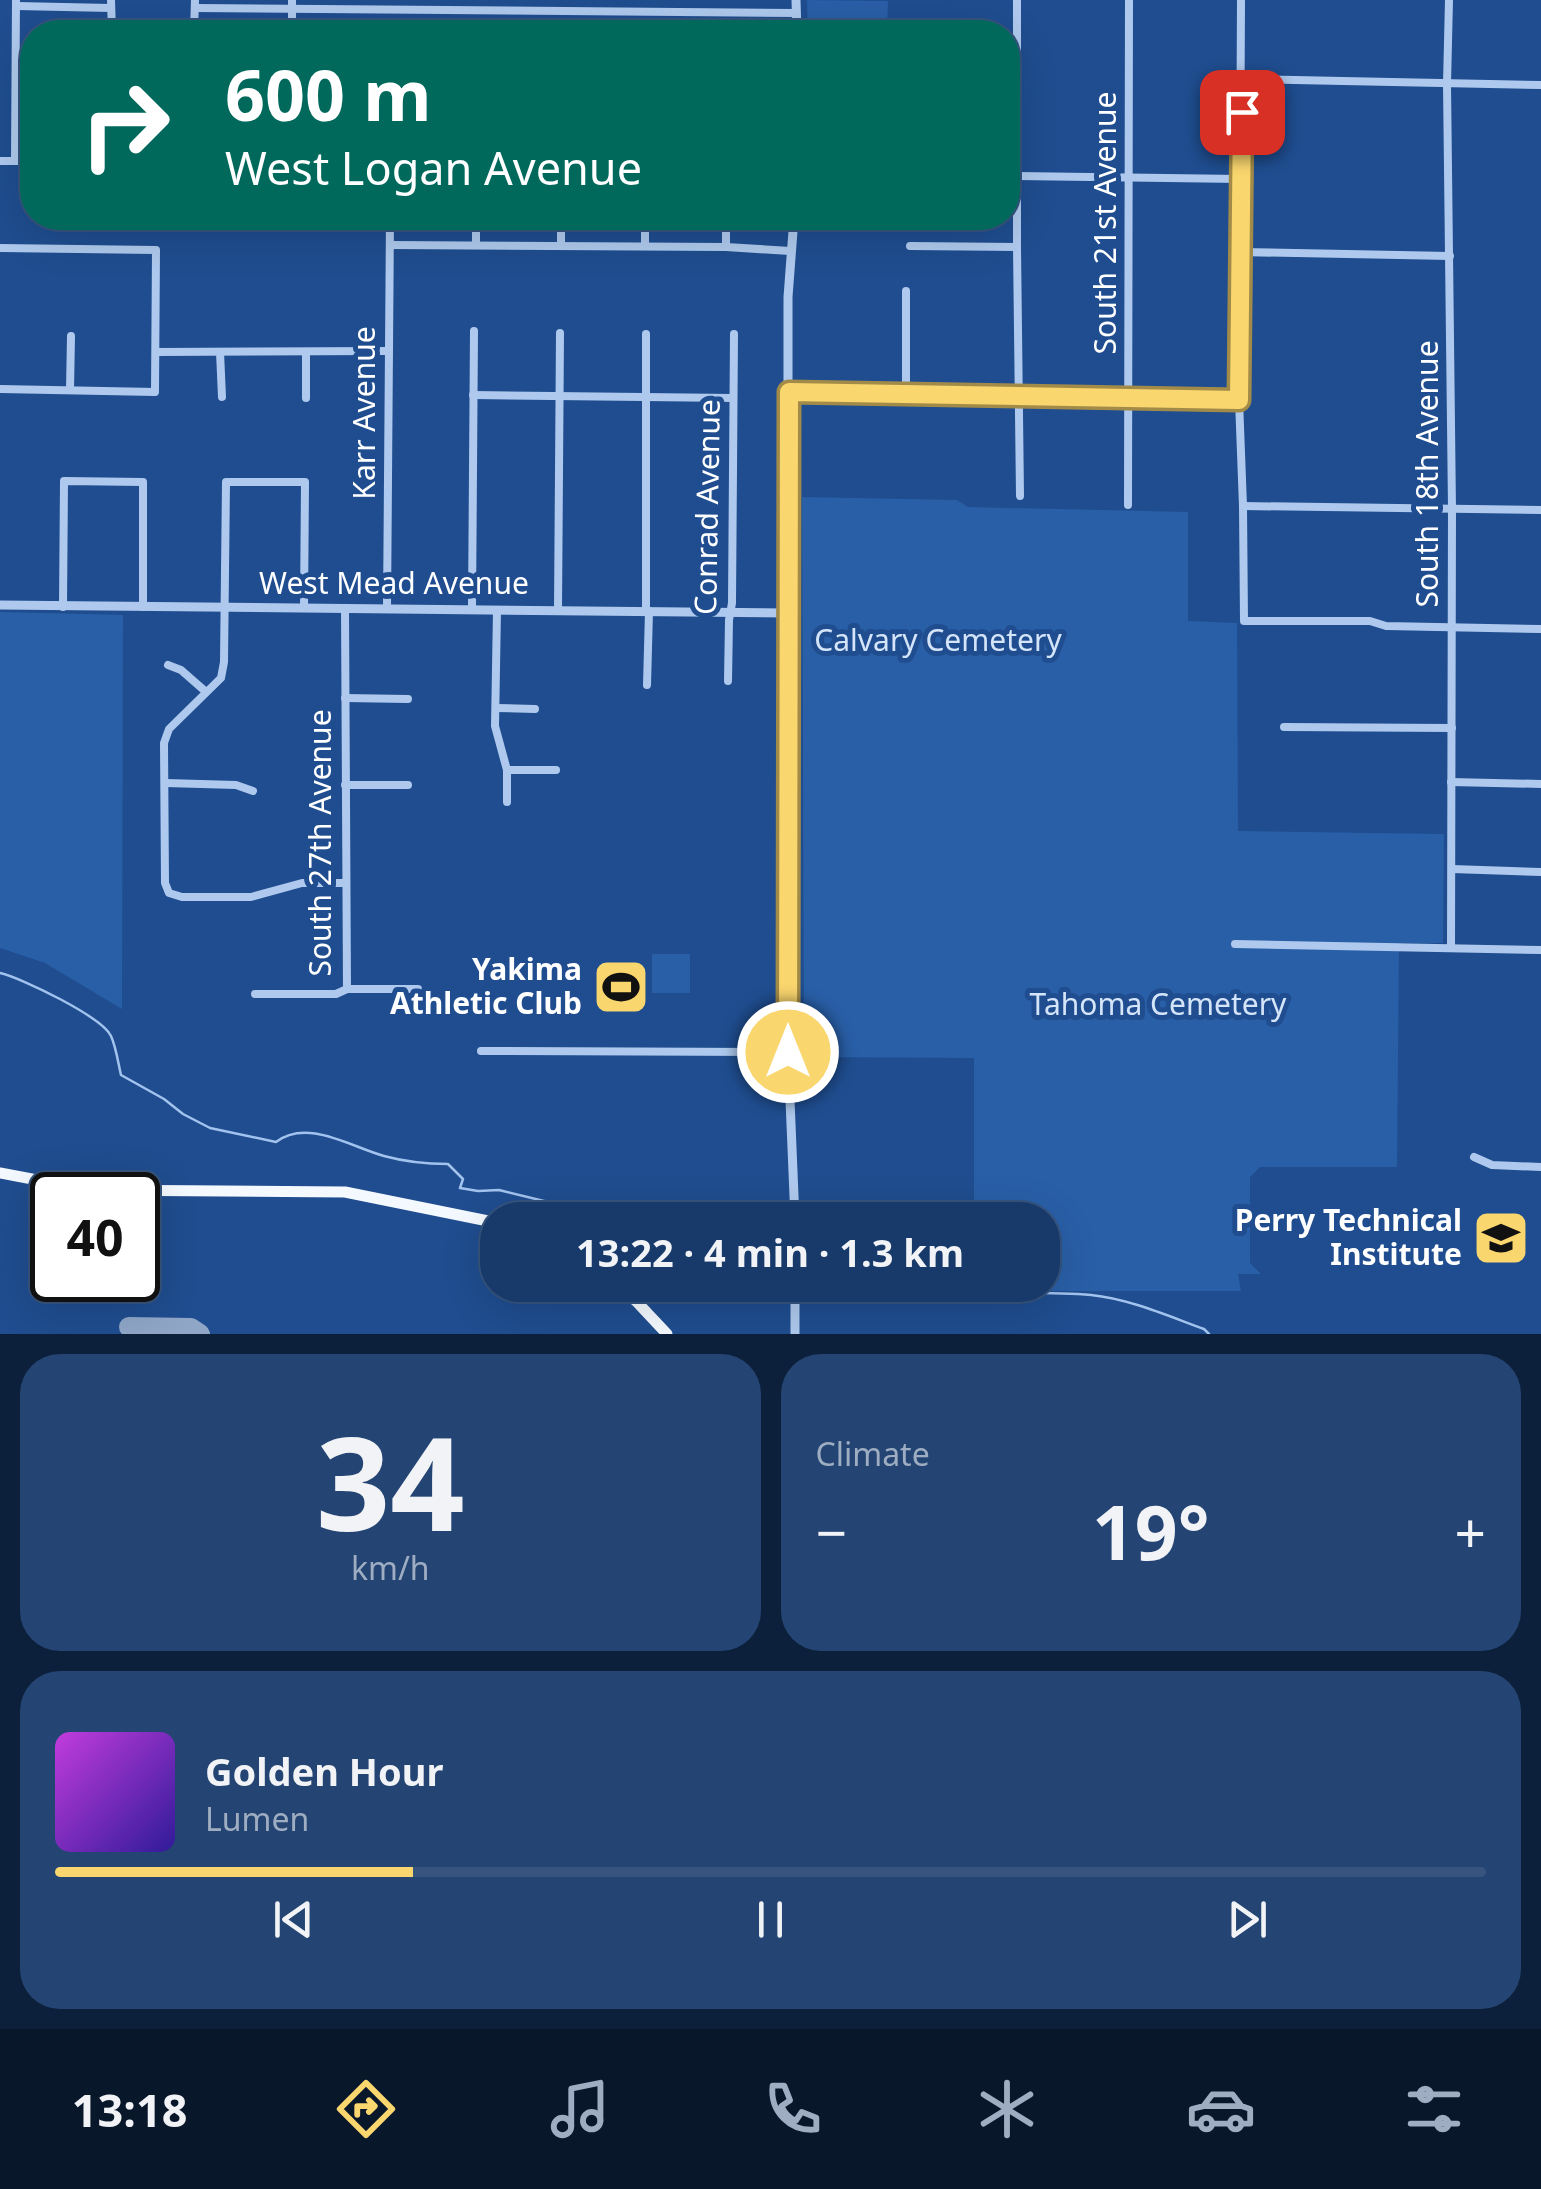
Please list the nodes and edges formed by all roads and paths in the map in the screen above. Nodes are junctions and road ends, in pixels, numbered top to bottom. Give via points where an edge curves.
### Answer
1 (796, 0) edge
2 (1129, 0) edge
3 (1241, 0) edge
4 (1449, 0) edge
5 (16, 3) edge
6 (111, 4) edge
7 (195, 4) edge
8 (292, 5) edge
9 (796, 12) junction
10 (796, 20) edge
11 (1242, 79) junction
12 (1448, 84) junction
13 (1541, 86) edge
14 (0, 161) edge
15 (15, 161) junction
16 (20, 161) edge
17 (1020, 176) edge
18 (1129, 178) junction
19 (1241, 179) junction
20 (390, 230) edge
21 (476, 230) edge
22 (561, 230) edge
23 (645, 230) edge
24 (726, 230) edge
25 (793, 230) edge
26 (1016, 230) edge
27 (390, 245) junction
28 (476, 246) junction
29 (561, 246) junction
30 (645, 246) junction
31 (910, 246) dead end
32 (726, 247) junction
33 (0, 248) edge
34 (1017, 248) junction
35 (790, 251) junction
36 (1239, 252) junction
37 (1450, 256) junction
38 (906, 291) dead end
39 (474, 331) dead end
40 (560, 333) dead end
41 (646, 334) dead end
42 (734, 334) dead end
43 (71, 336) dead end
44 (388, 351) junction
45 (156, 352) junction
46 (220, 352) junction
47 (306, 353) junction
48 (0, 389) edge
49 (70, 390) junction
50 (789, 392) junction
51 (906, 394) junction
52 (473, 395) junction
53 (560, 396) junction
54 (1020, 396) junction
55 (647, 397) junction
56 (222, 398) dead end
57 (306, 398) dead end
58 (733, 398) junction
59 (1128, 398) junction
60 (1239, 400) junction
61 (1020, 496) dead end
62 (1128, 505) dead end
63 (1243, 506) junction
64 (1452, 508) junction
65 (1541, 510) edge
66 (0, 606) edge
67 (63, 606) junction
68 (143, 607) junction
69 (224, 608) junction
70 (304, 608) junction
71 (345, 609) junction
72 (387, 609) junction
73 (472, 609) junction
74 (497, 610) junction
75 (558, 610) junction
76 (647, 612) junction
77 (731, 612) junction
78 (788, 613) junction
79 (1452, 628) junction
80 (1541, 629) edge
81 (168, 665) dead end
82 (728, 682) dead end
83 (648, 685) dead end
84 (205, 691) junction
85 (345, 698) junction
86 (408, 699) dead end
87 (496, 708) junction
88 (535, 709) dead end
89 (1284, 727) dead end
90 (1452, 728) junction
91 (507, 770) junction
92 (556, 770) dead end
93 (1451, 782) junction
94 (166, 783) junction
95 (1541, 784) edge
96 (345, 785) junction
97 (408, 785) dead end
98 (253, 791) dead end
99 (506, 802) dead end
100 (1452, 869) junction
101 (1541, 872) edge
102 (345, 883) junction
103 (1235, 944) dead end
104 (1452, 948) junction
105 (1541, 950) edge
106 (418, 988) dead end
107 (347, 989) junction
108 (256, 994) dead end
109 (481, 1051) dead end
110 (788, 1052) junction
111 (1474, 1157) dead end
112 (1541, 1167) edge
113 (0, 1173) edge
114 (793, 1202) edge
115 (480, 1219) edge
116 (636, 1302) edge
117 (794, 1302) edge
118 (667, 1334) edge
119 (794, 1334) edge

1 - 9 street
2 - 18 street, South 21st Avenue
3 - 11 street
4 - 12 street, South 18th Avenue
5 - 6 street
5 - 15 street
7 - 8 street
8 - 9 street
9 - 10 street
11 - 12 street
11 - 19 street
12 - 13 street
12 - 37 street, South 18th Avenue
14 - 15 street
15 - 16 street
17 - 18 street
18 - 19 street
18 - 59 street, South 21st Avenue
19 - 36 street
20 - 27 street, Karr Avenue
21 - 28 street
22 - 29 street
23 - 30 street
24 - 32 street
25 - 35 street
26 - 34 street
27 - 28 street
27 - 44 street, Karr Avenue
28 - 29 street
29 - 30 street
30 - 32 street
31 - 34 street
32 - 35 street
33 - 45 street via 156,250
34 - 54 street
35 - 50 street
36 - 37 street
36 - 60 street
37 - 64 street, South 18th Avenue
38 - 51 street
39 - 52 street
40 - 53 street
41 - 55 street
42 - 58 street, Conrad Avenue
43 - 49 street
44 - 47 street
44 - 72 street, Karr Avenue
45 - 46 street
45 - 49 street via 154,392
46 - 47 street
46 - 56 street
47 - 57 street
48 - 49 street
50 - 51 street
50 - 78 street
51 - 54 street
52 - 53 street
52 - 73 street
53 - 55 street
53 - 75 street
54 - 59 street
54 - 61 street
55 - 58 street
55 - 76 street
58 - 77 street, Conrad Avenue
59 - 60 street
59 - 62 street, South 21st Avenue
60 - 63 street
63 - 64 street
63 - 79 street via 1244,621
64 - 65 street
64 - 79 street, South 18th Avenue
66 - 67 street, West Mead Avenue
67 - 68 street, West Mead Avenue
67 - 68 street via 64,481 143,482
68 - 69 street, West Mead Avenue
69 - 70 street, West Mead Avenue
69 - 70 street via 226,482 305,482
69 - 84 street via 221,678
70 - 71 street, West Mead Avenue
71 - 72 street, West Mead Avenue
71 - 85 street, South 27th Avenue
72 - 73 street, West Mead Avenue
73 - 74 street, West Mead Avenue
74 - 75 street, West Mead Avenue
74 - 87 street
75 - 76 street, West Mead Avenue
76 - 77 street, West Mead Avenue
76 - 83 street
77 - 78 street, West Mead Avenue
77 - 82 street, Conrad Avenue
78 - 110 street
79 - 80 street
79 - 90 street, South 18th Avenue
81 - 84 street
84 - 94 street via 169,728
85 - 86 street
85 - 96 street, South 27th Avenue
87 - 88 street
87 - 91 street
89 - 90 street
90 - 93 street, South 18th Avenue
91 - 92 street
91 - 99 street
93 - 95 street
93 - 100 street, South 18th Avenue
94 - 98 street
94 - 102 street via 168,893 250,896 302,883
96 - 97 street
96 - 102 street, South 27th Avenue
100 - 101 street
100 - 104 street, South 18th Avenue
102 - 107 street, South 27th Avenue
103 - 104 street
104 - 105 street
106 - 107 street
107 - 108 street, South 27th Avenue
109 - 110 street
110 - 114 street
111 - 112 street via 1492,1165
113 - 115 main road via 90,1190 345,1192
116 - 118 main road
117 - 119 street

